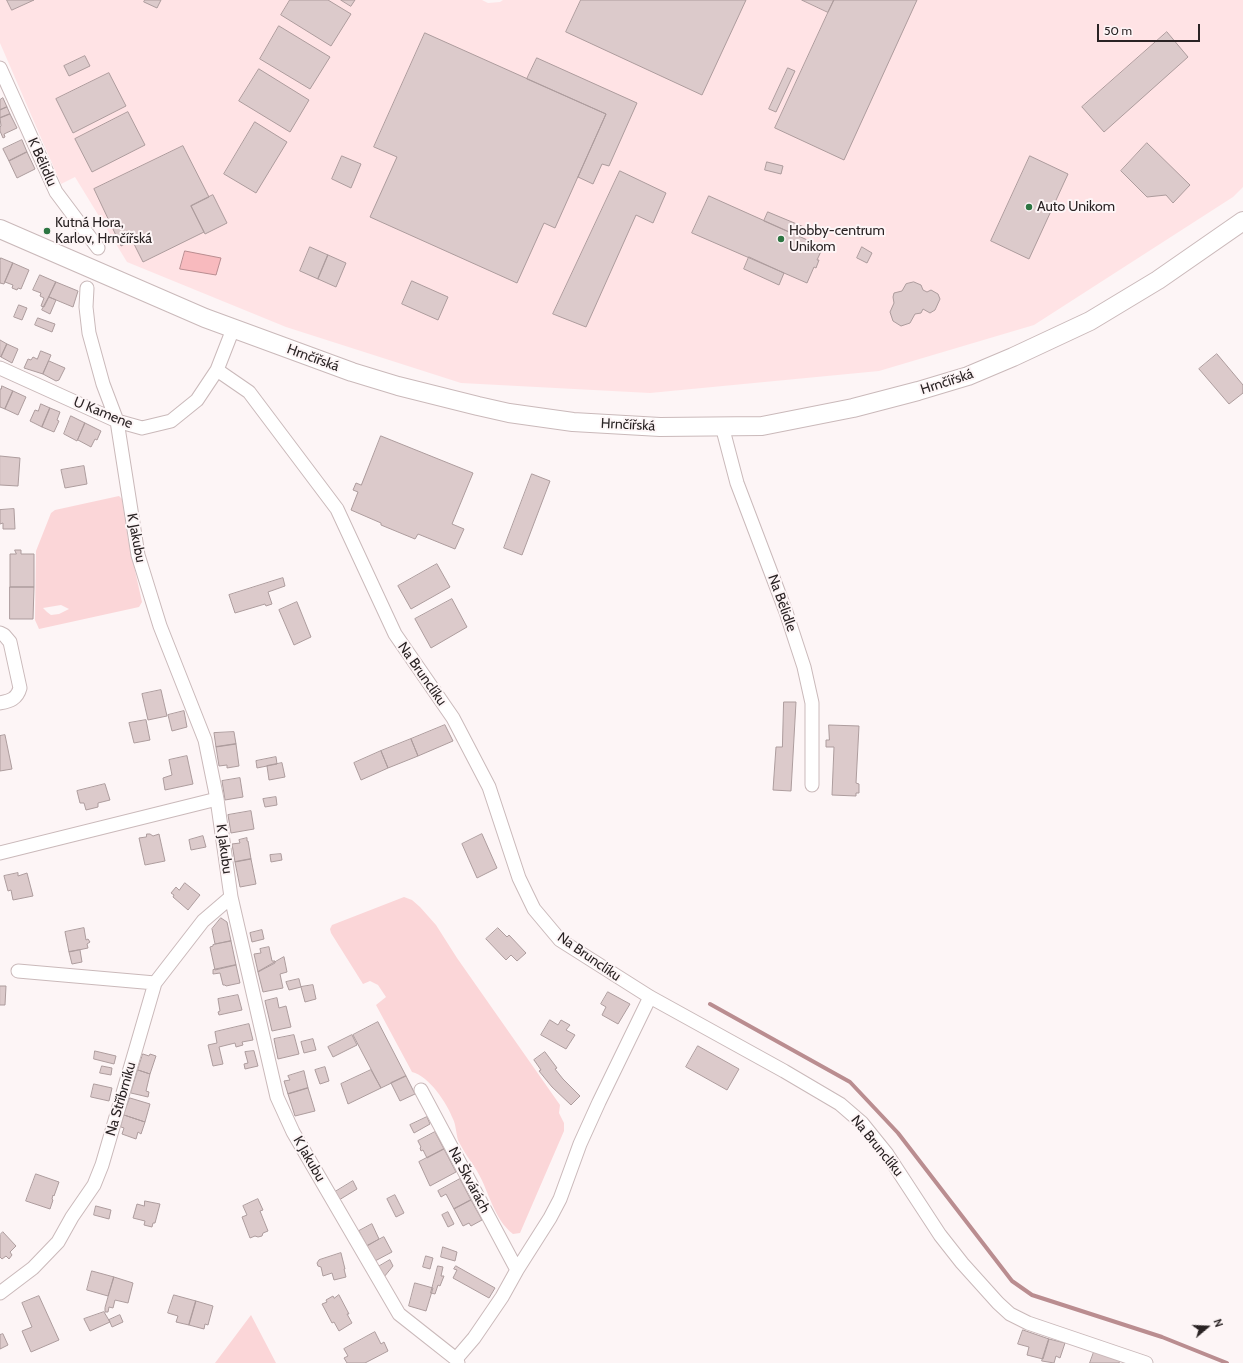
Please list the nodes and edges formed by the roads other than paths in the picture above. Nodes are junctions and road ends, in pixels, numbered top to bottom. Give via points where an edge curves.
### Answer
1 (0, 68) edge
2 (1243, 221) edge
3 (0, 229) edge
4 (98, 248) dead end
5 (87, 288) dead end
6 (233, 329) junction
7 (0, 368) edge
8 (217, 370) junction
9 (117, 421) junction
10 (722, 426) junction
11 (0, 633) edge
12 (0, 703) edge
13 (812, 785) dead end
14 (217, 799) junction
15 (0, 852) edge
16 (231, 897) junction
17 (18, 971) dead end
18 (155, 983) junction
19 (650, 997) junction
20 (421, 1090) dead end
21 (517, 1270) junction
22 (0, 1294) edge
23 (457, 1361) edge
24 (1146, 1363) edge

1 - 4 street, K Bělidlu via 56,192
2 - 10 main road, Hrnčířská via 1158,280 1090,321 991,367 918,391 854,408 762,426
3 - 6 main road, Hrnčířská
5 - 9 street, K Jakubu via 88,333
6 - 8 street, U Kamene
6 - 10 main road, Hrnčířská via 352,372 509,413 573,422 660,427
7 - 9 street, U Kamene
8 - 9 street, U Kamene via 197,400 171,421 142,428
8 - 19 street, Na Brunclíku via 249,392 337,510 395,634 453,718 489,787 519,878 534,909 560,940
9 - 14 street, K Jakubu via 138,555 160,626 205,740
10 - 13 street, Na Bělidle via 737,483 804,667 812,703
11 - 12 street via 10,642 20,688 13,699
14 - 15 street
14 - 16 street, K Jakubu
16 - 18 street, Na Stříbrníku via 203,921
16 - 23 street, K Jakubu via 278,1097 293,1132 399,1314
17 - 18 street
18 - 22 street, Na Stříbrníku via 94,1185 58,1242 33,1268
19 - 21 street via 580,1144 560,1200
19 - 24 street, Na Brunclíku via 840,1104 862,1123 887,1154 944,1241 1010,1314 1028,1323
20 - 21 street, Na Škvárách
21 - 23 street via 502,1298

